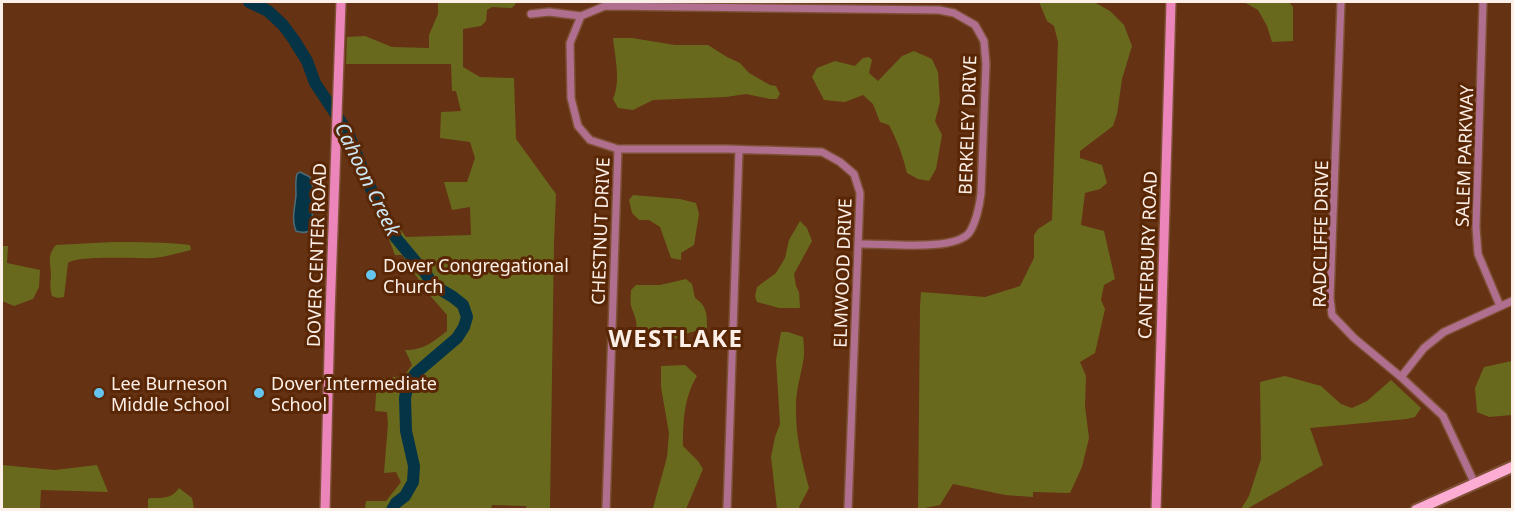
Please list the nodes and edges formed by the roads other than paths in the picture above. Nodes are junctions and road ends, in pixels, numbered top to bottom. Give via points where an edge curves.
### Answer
1 (341, 2) edge
2 (1172, 2) edge
3 (1341, 2) edge
4 (1484, 2) edge
5 (849, 5) edge
6 (859, 5) edge
7 (531, 14) dead end
8 (580, 16) junction
9 (618, 149) junction
10 (740, 150) junction
11 (859, 244) junction
12 (1512, 301) edge
13 (1500, 306) junction
14 (1401, 377) junction
15 (1512, 467) edge
16 (1475, 484) junction
17 (325, 510) edge
18 (606, 510) edge
19 (727, 510) edge
20 (848, 510) edge
21 (1156, 510) edge
22 (1416, 510) edge

1 - 17 street, DOVER CENTER ROAD
2 - 21 street, CANTERBURY ROAD
3 - 14 street, RADCLIFFE DRIVE via 1332,315
4 - 13 street, SALEM PARKWAY via 1476,228 1478,254
5 - 6 street, BERKELEY DRIVE
5 - 8 street, BERKELEY DRIVE via 605,6
6 - 11 street, BERKELEY DRIVE via 954,13 975,25 984,41 986,64 981,193 968,234 950,243 928,246
7 - 8 street
8 - 9 street, CHESTNUT DRIVE via 570,43 571,98 578,126 590,140
9 - 10 street, ELMWOOD DRIVE
9 - 18 street, CHESTNUT DRIVE
10 - 11 street, ELMWOOD DRIVE via 822,152 840,162 854,174 860,193
10 - 19 street
11 - 20 street, ELMWOOD DRIVE
12 - 13 street
13 - 14 street via 1444,332 1424,348
14 - 16 street, RADCLIFFE DRIVE via 1443,416
15 - 16 main road
16 - 22 main road

